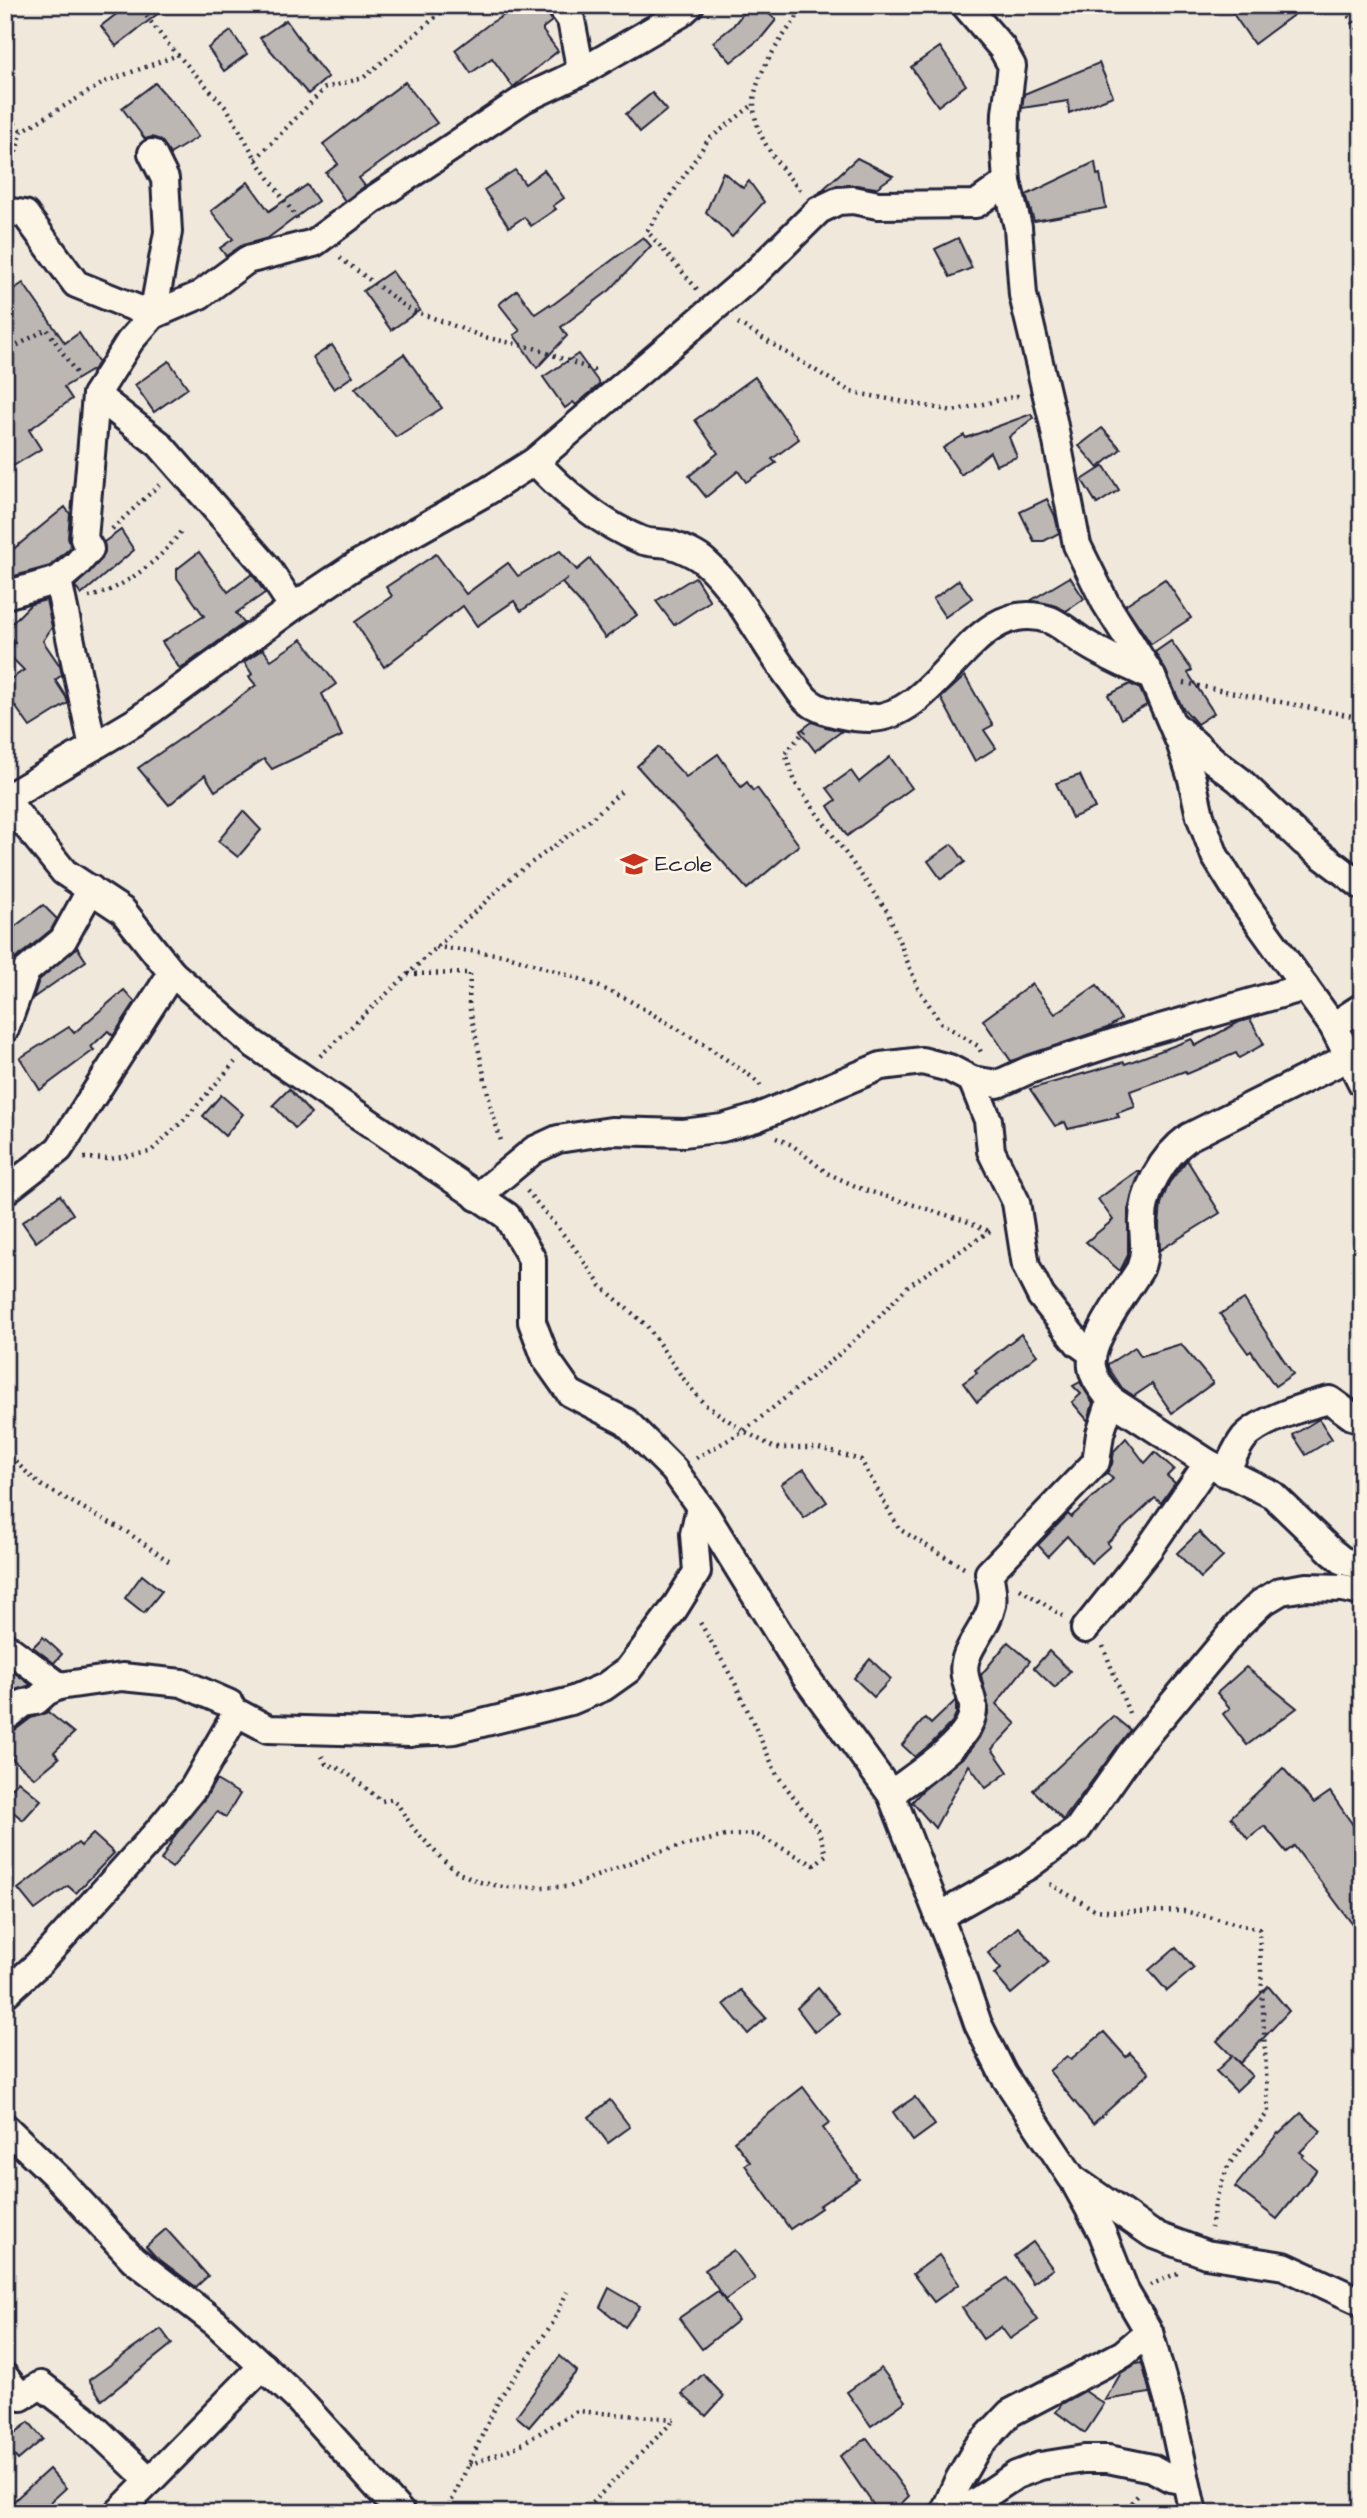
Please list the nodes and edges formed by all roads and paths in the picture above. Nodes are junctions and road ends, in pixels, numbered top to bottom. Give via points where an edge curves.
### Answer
1 (450, 5) edge
2 (560, 5) edge
3 (690, 5) edge
4 (806, 5) edge
5 (965, 5) edge
6 (1340, 5) edge
7 (1362, 34) edge
8 (178, 55) dead end
9 (581, 72) junction
10 (754, 104) junction
11 (5, 113) edge
12 (22, 131) junction
13 (152, 153) dead end
14 (256, 159) dead end
15 (1007, 182) junction
16 (5, 187) edge
17 (819, 210) junction
18 (5, 211) edge
19 (713, 307) junction
20 (153, 316) junction
21 (5, 352) edge
22 (90, 390) junction
23 (1053, 421) junction
24 (153, 439) junction
25 (535, 461) junction
26 (183, 528) dead end
27 (90, 549) junction
28 (61, 591) junction
29 (5, 594) edge
30 (293, 607) junction
31 (1152, 677) junction
32 (822, 708) junction
33 (1362, 718) edge
34 (1171, 722) junction
35 (93, 747) junction
36 (623, 790) dead end
37 (5, 799) edge
38 (1362, 886) edge
39 (91, 890) junction
40 (435, 947) junction
41 (172, 973) junction
42 (408, 974) junction
43 (1305, 987) junction
44 (1362, 1007) edge
45 (1333, 1026) junction
46 (5, 1029) edge
47 (252, 1043) junction
48 (1349, 1057) junction
49 (299, 1075) junction
50 (978, 1081) junction
51 (1362, 1083) edge
52 (781, 1107) junction
53 (771, 1136) dead end
54 (59, 1149) junction
55 (509, 1170) junction
56 (5, 1191) edge
57 (477, 1197) junction
58 (1016, 1202) junction
59 (991, 1232) junction
60 (1023, 1247) junction
61 (1091, 1353) junction
62 (1111, 1400) junction
63 (1362, 1419) edge
64 (744, 1432) junction
65 (5, 1452) edge
66 (1216, 1468) junction
67 (674, 1470) junction
68 (700, 1507) junction
69 (170, 1562) dead end
70 (1362, 1565) edge
71 (990, 1581) junction
72 (1362, 1592) edge
73 (696, 1615) dead end
74 (1085, 1629) junction
75 (5, 1646) edge
76 (59, 1686) junction
77 (234, 1711) junction
78 (5, 1718) edge
79 (291, 1730) junction
80 (1139, 1744) junction
81 (891, 1794) junction
82 (1028, 1866) junction
83 (938, 1917) junction
84 (5, 1994) edge
85 (5, 2127) edge
86 (1072, 2178) junction
87 (1206, 2254) junction
88 (567, 2292) dead end
89 (1126, 2293) junction
90 (1362, 2302) edge
91 (1149, 2332) junction
92 (263, 2366) junction
93 (5, 2377) edge
94 (468, 2466) junction
95 (150, 2481) junction
96 (1186, 2481) junction
97 (118, 2513) edge
98 (401, 2513) edge
99 (446, 2513) edge
100 (582, 2513) edge
101 (945, 2513) edge
102 (1193, 2513) edge

1 - 14 path via 363,78 325,88
2 - 9 street via 570,20
3 - 9 street
4 - 10 path via 761,76
5 - 15 street via 1012,66 1006,113
6 - 7 path
8 - 12 path via 105,82
9 - 20 street via 524,99 314,243 247,260 200,295
10 - 17 path via 770,150
10 - 19 path via 708,140 647,231
11 - 12 path
12 - 16 path
13 - 20 street via 166,179 168,232
15 - 17 street via 976,204 878,205 853,200
15 - 23 street via 1018,227 1023,295
17 - 19 street
18 - 20 street via 25,214 76,284
19 - 23 path via 851,392 953,411 1017,396
19 - 25 street
20 - 22 street
21 - 22 path via 47,329
22 - 24 street
22 - 27 street via 84,539
23 - 31 street via 1077,545 1105,602
24 - 27 path via 160,484
24 - 30 street via 266,566
25 - 30 street
25 - 32 street via 572,498 604,519 642,541 673,545 703,560 728,586 809,702
26 - 28 path via 175,541 134,576 100,595
27 - 28 street
28 - 29 street
28 - 35 street
30 - 35 street via 135,722
31 - 32 street via 1091,647 1051,620 1017,615 992,625 926,691 898,712 873,718 845,717
31 - 33 path
31 - 34 street
32 - 50 path via 785,754 796,784 887,911 918,988 941,1023 978,1046 986,1062
34 - 38 street via 1304,842
34 - 43 street via 1215,856
35 - 37 street
36 - 40 path via 512,877
37 - 39 street via 64,872
39 - 41 street via 123,911
39 - 46 street via 64,940 26,971
40 - 42 path
40 - 52 path via 505,955 625,998 752,1077
41 - 47 street
41 - 54 street
42 - 49 path
42 - 55 path via 470,973 470,1005
43 - 45 street
43 - 50 street via 1143,1033 998,1084
44 - 45 street
45 - 48 street
47 - 49 street
47 - 54 path via 150,1153 110,1159 75,1157
48 - 51 street
48 - 61 street via 1226,1116 1177,1146 1147,1199 1145,1255 1140,1269
49 - 57 street
50 - 52 street via 922,1061 881,1066
50 - 58 street via 990,1151
52 - 55 street via 696,1132 611,1131 558,1139 534,1150
53 - 59 path via 792,1145 827,1173 862,1189
54 - 56 street
55 - 57 street
55 - 64 path via 601,1286 647,1326 704,1404
57 - 67 street via 507,1216 532,1259 532,1322 546,1359 570,1393 626,1422
58 - 59 path
58 - 60 street
59 - 60 path
59 - 64 path via 908,1286 836,1357
60 - 61 street via 1026,1266 1041,1296
61 - 62 street via 1092,1369
62 - 66 street
62 - 71 street via 1096,1462 1000,1559 989,1573
63 - 66 street via 1330,1400 1308,1405 1245,1437
64 - 67 path
64 - 71 path via 775,1448 819,1448 861,1460 899,1529
65 - 69 path via 39,1484 127,1532
66 - 70 street via 1273,1495 1343,1561
66 - 74 street
67 - 68 street
68 - 79 street via 694,1534 697,1572 628,1670 604,1687 571,1701 435,1733
68 - 81 street via 805,1676
71 - 74 path via 1011,1584
71 - 81 street via 992,1607 964,1667 972,1720 954,1744
72 - 80 street via 1307,1587 1281,1591 1261,1603
73 - 79 path via 735,1683 777,1774 818,1829 826,1855 814,1865 755,1834 665,1849 569,1887 532,1889 480,1882 441,1858 391,1799 382,1801 343,1770 326,1764 321,1755 295,1740
74 - 80 path via 1103,1646
75 - 76 street
76 - 77 street via 122,1677 154,1679 182,1683 230,1704
76 - 78 street
77 - 79 street via 268,1729
77 - 84 street via 194,1787 38,1964
80 - 82 street via 1077,1830
81 - 83 street
82 - 83 street
82 - 87 path via 1059,1891 1095,1910 1184,1911 1259,1929 1268,2112 1227,2166
83 - 86 street via 978,2024 1003,2074
85 - 92 street via 133,2259
86 - 87 street via 1152,2234
86 - 89 street via 1102,2232
87 - 89 path via 1160,2283
87 - 90 street via 1284,2266
88 - 94 path via 552,2324 499,2399
89 - 91 street
91 - 96 street
91 - 101 street via 1123,2354 1010,2413 977,2448
92 - 95 street
92 - 98 street
93 - 95 street via 21,2397 41,2385 83,2417
94 - 99 path
94 - 100 path via 518,2446 577,2411 674,2419
95 - 97 street
96 - 101 street via 1152,2468 1084,2459 1016,2475 974,2503
96 - 102 street

